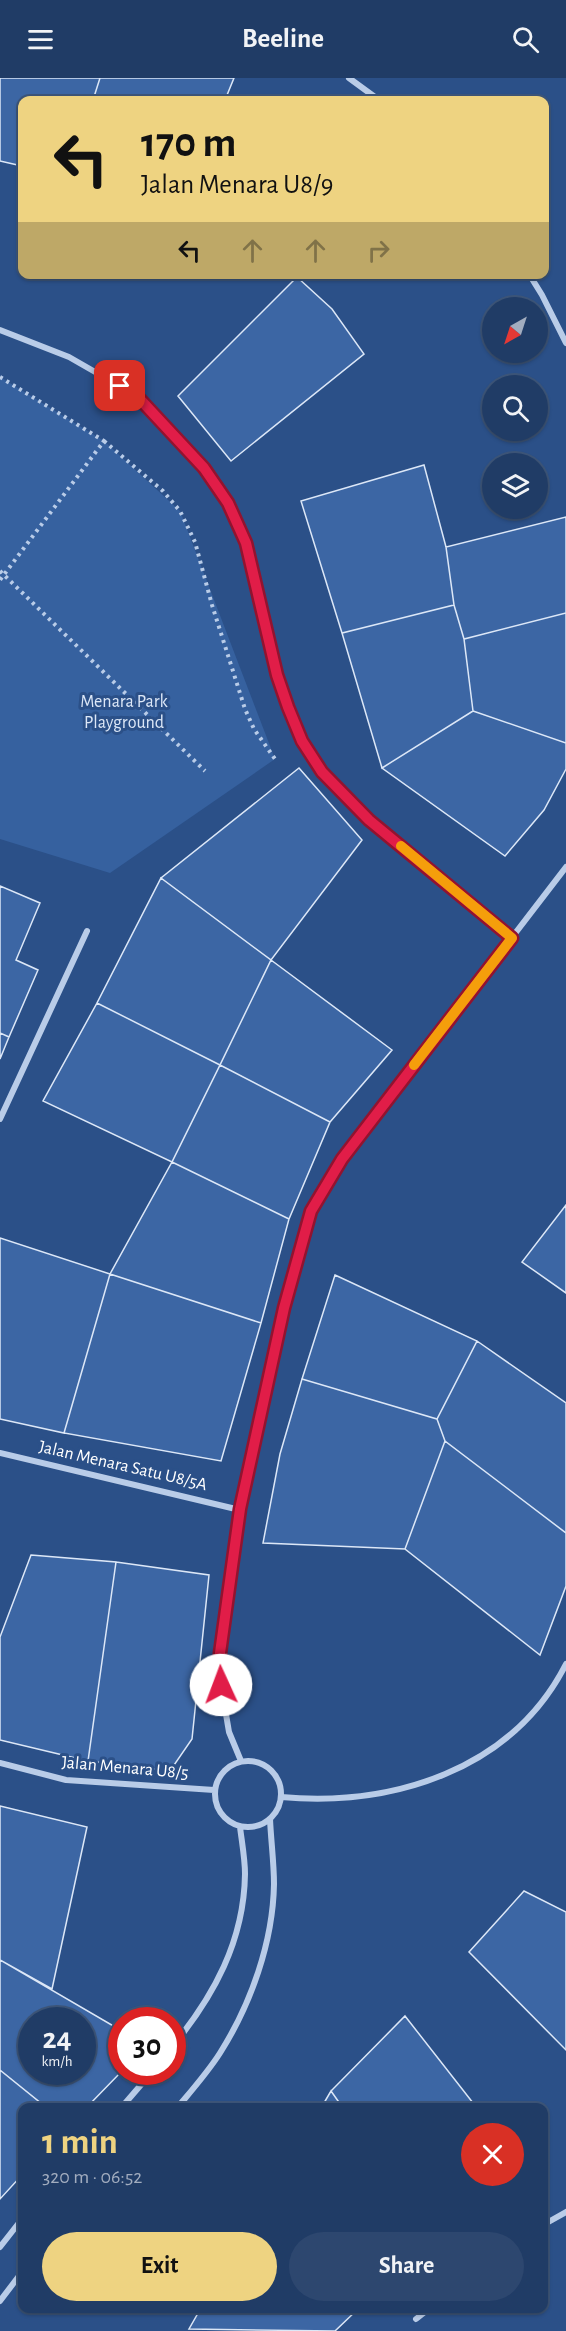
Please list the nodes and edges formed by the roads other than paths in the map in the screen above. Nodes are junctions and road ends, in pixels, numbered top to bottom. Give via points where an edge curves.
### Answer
1 (349, 78) edge
2 (374, 96) edge
3 (532, 279) edge
4 (0, 330) edge
5 (566, 343) edge
6 (566, 867) edge
7 (87, 931) dead end
8 (512, 938) junction
9 (0, 1119) edge
10 (0, 1453) edge
11 (240, 1509) junction
12 (566, 1664) edge
13 (241, 1761) junction
14 (0, 1763) edge
15 (214, 1790) junction
16 (281, 1797) junction
17 (270, 1820) junction
18 (240, 1827) junction
19 (186, 2030) edge
20 (141, 2085) edge
21 (125, 2103) edge
22 (181, 2103) edge
23 (566, 2212) edge
24 (548, 2222) edge
25 (18, 2224) edge
26 (0, 2247) edge
27 (18, 2277) edge
28 (0, 2301) edge
29 (424, 2313) edge
30 (416, 2319) dead end

1 - 2 street
3 - 5 street
4 - 8 street via 69,357 137,396 204,468 228,503 246,543 277,675 302,741 322,772 369,820
6 - 8 street
7 - 9 street
8 - 11 street via 342,1159 311,1211 284,1308
10 - 11 street, Jalan Menara Satu U8/5A
11 - 13 street via 220,1653 229,1732
12 - 16 street via 538,1706 510,1736 482,1757 447,1774 412,1786 347,1798
13 - 15 street via 223,1771
13 - 16 street via 270,1769 281,1787
14 - 15 street, Jalan Menara U8/5 via 66,1780
15 - 18 street via 217,1809
16 - 17 street
17 - 18 street
17 - 22 street via 274,1884 265,1948 254,1985 219,2054
18 - 19 street via 244,1898 230,1957
20 - 21 street
23 - 24 street
25 - 26 street
27 - 28 street
29 - 30 street

